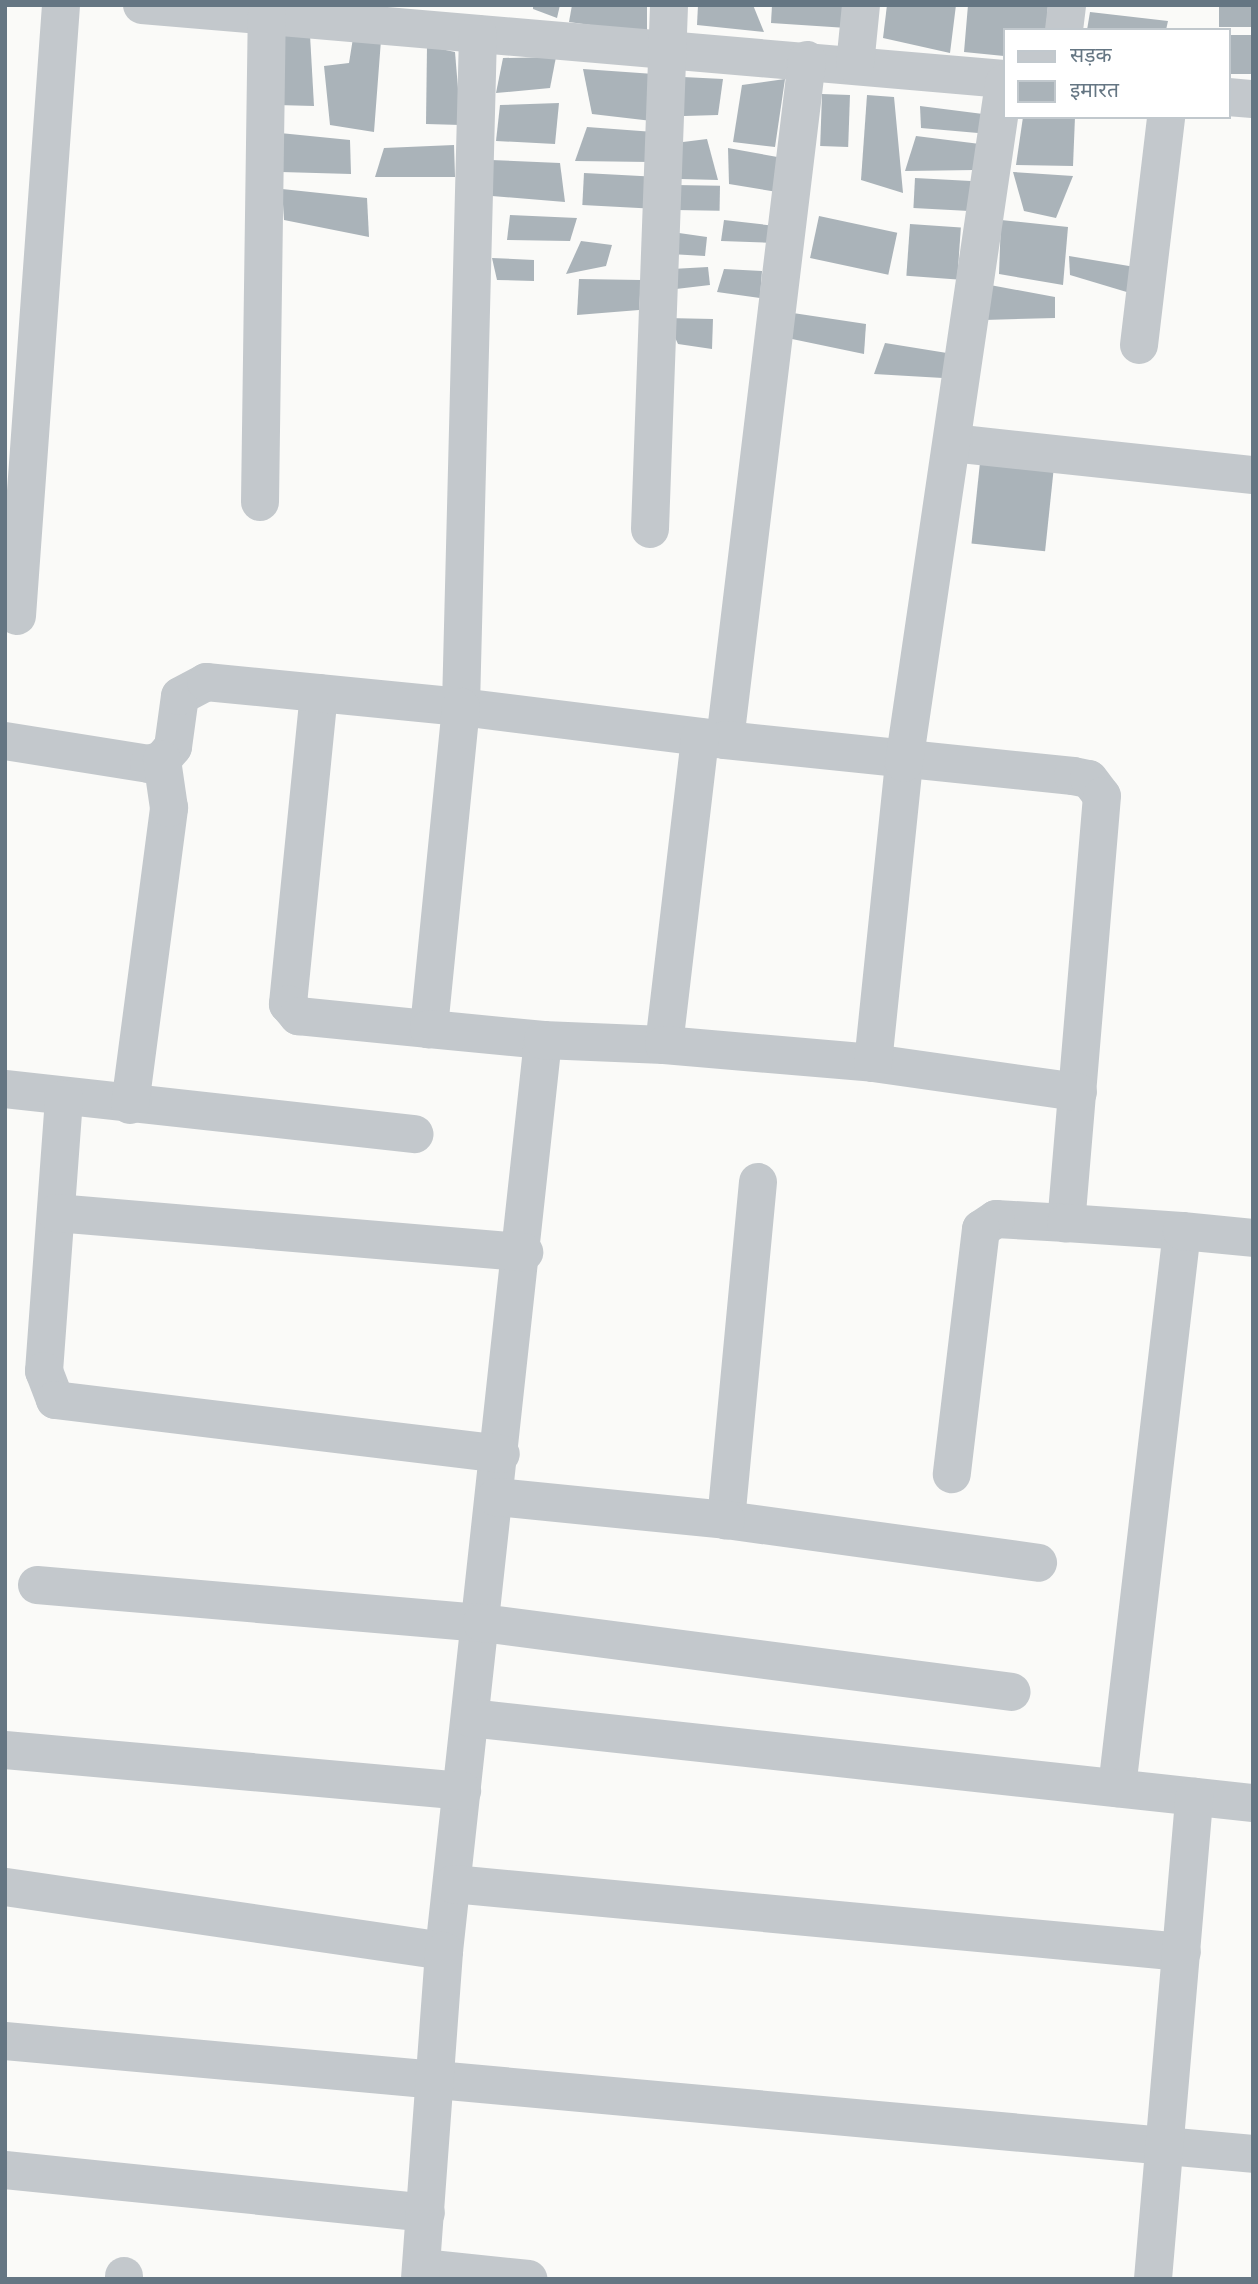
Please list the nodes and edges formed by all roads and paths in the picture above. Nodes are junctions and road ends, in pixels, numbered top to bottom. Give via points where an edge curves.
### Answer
1 (61, 5) edge
2 (142, 5) edge
3 (669, 5) edge
4 (861, 5) edge
5 (1066, 5) edge
6 (188, 7) edge
7 (267, 15) junction
8 (422, 17) edge
9 (1064, 28) edge
10 (478, 34) junction
11 (665, 50) junction
12 (807, 60) junction
13 (855, 65) junction
14 (1002, 81) edge
15 (1002, 95) edge
16 (1230, 97) edge
17 (1253, 99) edge
18 (1166, 119) edge
19 (1139, 345) dead end
20 (952, 443) junction
21 (1253, 475) edge
22 (260, 502) dead end
23 (650, 529) dead end
24 (17, 616) dead end
25 (320, 693) junction
26 (461, 706) junction
27 (713, 739) junction
28 (5, 741) edge
29 (162, 760) junction
30 (904, 763) junction
31 (429, 1029) junction
32 (543, 1040) junction
33 (664, 1045) junction
34 (873, 1063) junction
35 (5, 1089) edge
36 (1078, 1092) junction
37 (64, 1099) junction
38 (130, 1105) junction
39 (415, 1134) dead end
40 (758, 1182) dead end
41 (56, 1213) junction
42 (1066, 1223) junction
43 (1182, 1231) junction
44 (1253, 1238) edge
45 (524, 1252) junction
46 (501, 1454) junction
47 (953, 1475) dead end
48 (496, 1497) junction
49 (726, 1520) junction
50 (1038, 1563) dead end
51 (37, 1585) dead end
52 (482, 1623) junction
53 (1012, 1692) dead end
54 (470, 1717) junction
55 (5, 1751) edge
56 (1117, 1788) junction
57 (462, 1791) junction
58 (1194, 1797) junction
59 (1253, 1803) edge
60 (453, 1884) junction
61 (5, 1887) edge
62 (444, 1951) junction
63 (1182, 1952) junction
64 (5, 2040) edge
65 (434, 2084) junction
66 (1167, 2145) junction
67 (1253, 2154) edge
68 (5, 2170) edge
69 (426, 2213) junction
70 (421, 2273) edge
71 (528, 2279) edge
72 (1153, 2279) edge

1 - 24 street
2 - 6 street
3 - 11 street
4 - 13 street
5 - 9 street
6 - 7 street
7 - 8 street
7 - 22 street
8 - 10 street
10 - 11 street
10 - 26 street
11 - 12 street
11 - 23 street
12 - 13 street
12 - 27 street
13 - 14 street
15 - 20 street
16 - 17 street
18 - 19 street
20 - 21 street
20 - 30 street
25 - 26 street
25 - 29 street via 194,684 180,696 173,747
25 - 31 street via 290,1010 298,1016
26 - 27 street
26 - 31 street
27 - 30 street
27 - 33 street
28 - 29 street via 149,764
29 - 38 street via 169,808
30 - 34 street
30 - 36 street via 1073,776 1098,787 1099,849
31 - 32 street
32 - 33 street
32 - 45 street
33 - 34 street
34 - 36 street
35 - 37 street
36 - 42 street
37 - 38 street
37 - 41 street
38 - 39 street
40 - 49 street
41 - 45 street
41 - 46 street via 44,1371 55,1400
42 - 43 street
42 - 47 street via 996,1219 981,1229
43 - 44 street
43 - 56 street
45 - 46 street
46 - 48 street
48 - 49 street
48 - 52 street
49 - 50 street
51 - 52 street
52 - 53 street
52 - 54 street
54 - 56 street
54 - 57 street
55 - 57 street
56 - 58 street
57 - 60 street
58 - 59 street
58 - 63 street
60 - 62 street
60 - 63 street
61 - 62 street
62 - 65 street
63 - 66 street
64 - 65 street
65 - 66 street
65 - 69 street
66 - 67 street
66 - 72 street
68 - 69 street
69 - 70 street
70 - 71 street

